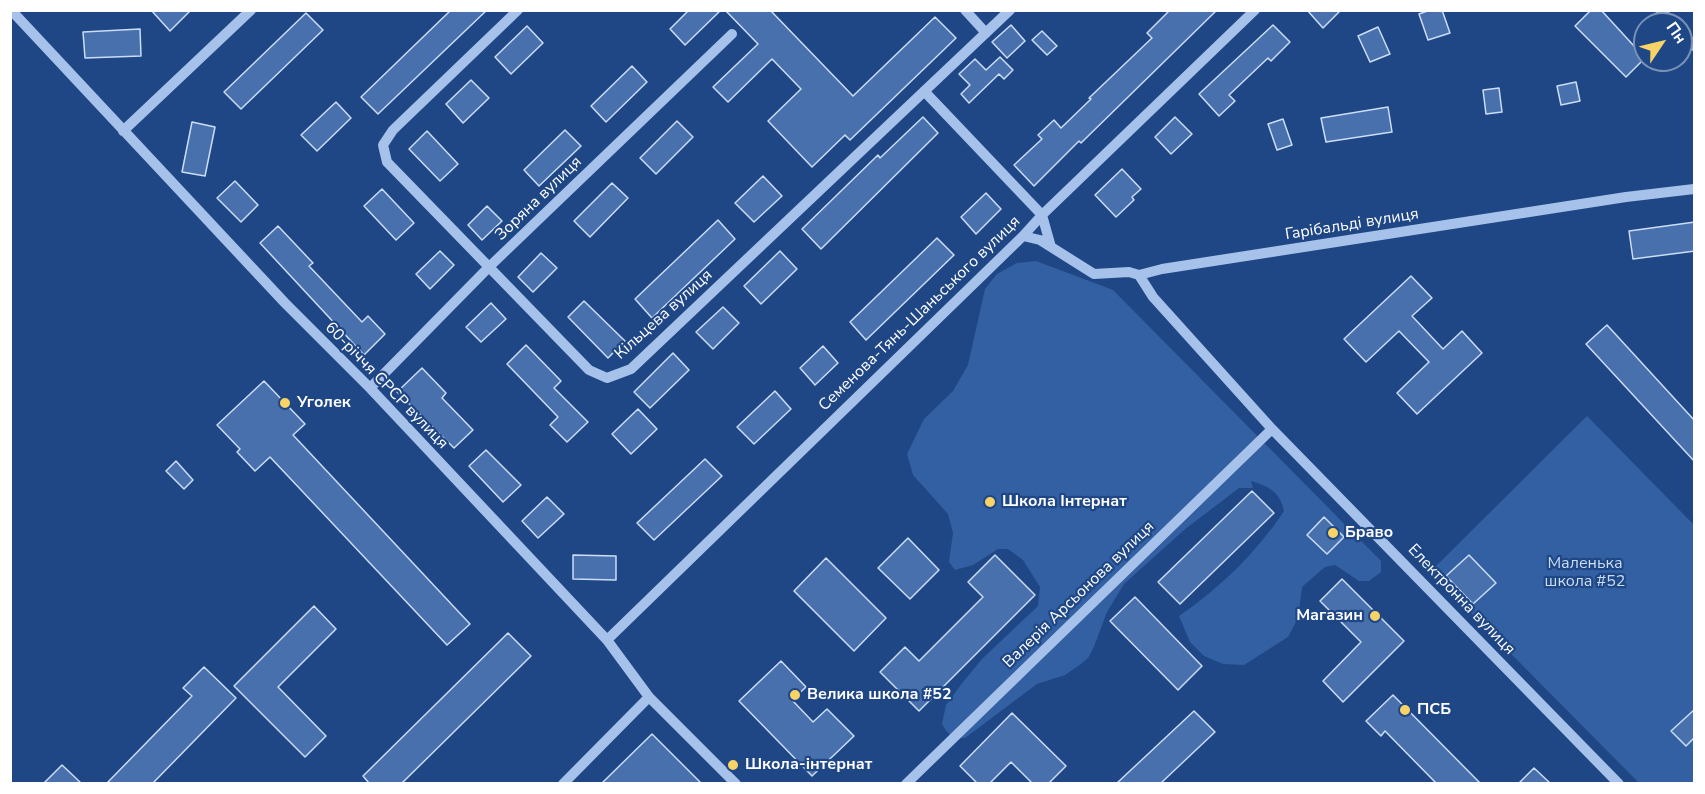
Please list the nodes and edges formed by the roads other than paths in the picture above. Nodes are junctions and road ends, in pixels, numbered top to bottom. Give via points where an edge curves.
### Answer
1 (11, 10) edge
2 (251, 10) edge
3 (518, 10) edge
4 (965, 10) edge
5 (1010, 10) edge
6 (1255, 10) edge
7 (986, 33) junction
8 (732, 34) dead end
9 (924, 91) junction
10 (123, 131) junction
11 (1695, 189) edge
12 (1042, 215) junction
13 (1023, 236) junction
14 (1051, 247) junction
15 (489, 267) junction
16 (1139, 275) junction
17 (370, 388) junction
18 (1272, 429) junction
19 (607, 640) junction
20 (649, 697) junction
21 (563, 783) edge
22 (736, 783) edge
23 (906, 783) edge
24 (1619, 783) edge

1 - 10 street, 60-річчя СРСР вулиця
2 - 10 street
3 - 15 street, Кільцева вулиця via 393,130 383,145 387,162
4 - 7 street
5 - 7 street, Кільцева вулиця
6 - 12 street, Семенова-Тянь-Шаньського вулиця
7 - 9 street, Кільцева вулиця
8 - 15 street, Зоряна вулиця
9 - 12 street
9 - 15 street, Кільцева вулиця via 631,369 607,378 589,370
10 - 17 street, 60-річчя СРСР вулиця
11 - 16 street, Гарібальді вулиця
12 - 13 street, Семенова-Тянь-Шаньського вулиця
12 - 14 street
13 - 14 street, Гарібальді вулиця
13 - 19 street, Семенова-Тянь-Шаньського вулиця
14 - 16 street, Гарібальді вулиця via 1094,274
15 - 17 street, Зоряна вулиця
16 - 18 street, Електронна вулиця via 1153,297
17 - 19 street, 60-річчя СРСР вулиця
18 - 23 street, Валерія Арсьонова вулиця
18 - 24 street, Електронна вулиця
19 - 20 street, 60-річчя СРСР вулиця
20 - 21 street
20 - 22 street, 60-річчя СРСР вулиця

